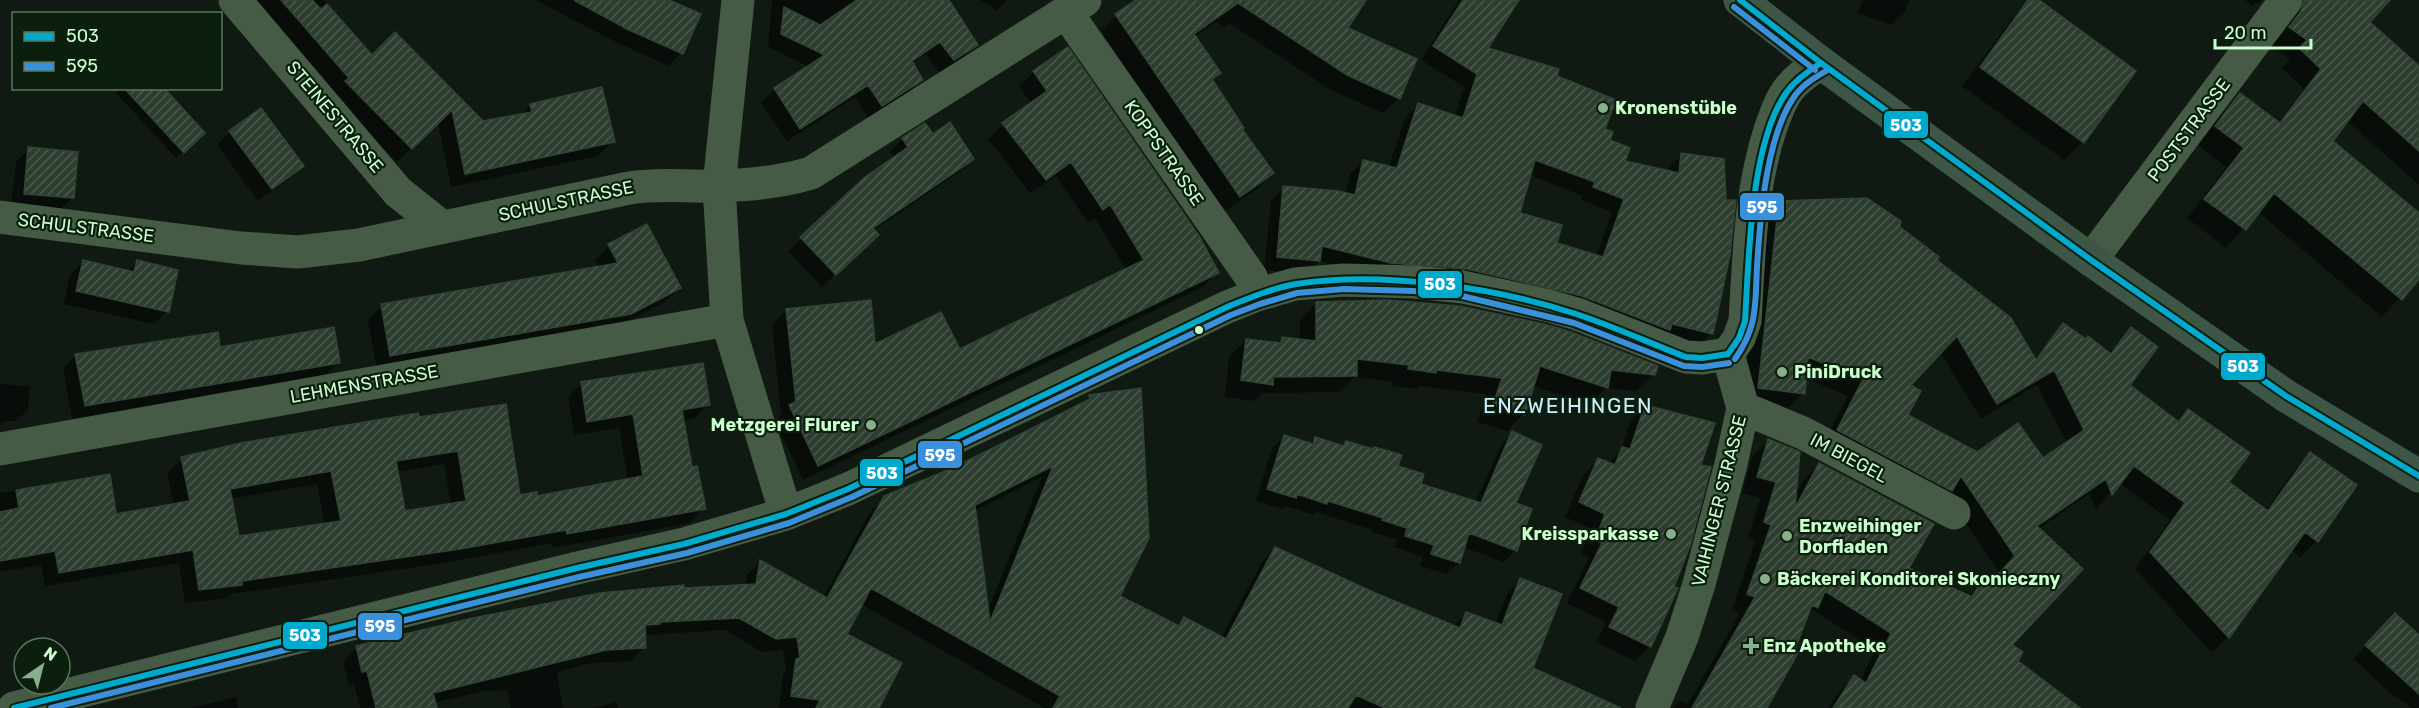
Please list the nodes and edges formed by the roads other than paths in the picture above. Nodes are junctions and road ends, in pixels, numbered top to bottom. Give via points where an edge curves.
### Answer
1 (235, 0) edge
2 (1740, 0) edge
3 (2286, 0) edge
4 (733, 4) edge
5 (1076, 6) edge
6 (1821, 63) junction
7 (719, 186) junction
8 (0, 217) edge
9 (442, 227) junction
10 (2091, 260) junction
11 (1257, 295) junction
12 (727, 320) junction
13 (1728, 354) junction
14 (1743, 408) junction
15 (0, 449) edge
16 (2419, 476) edge
17 (1954, 513) dead end
18 (786, 514) junction
19 (14, 708) edge
20 (1652, 708) edge

1 - 9 street, STEINESTRASSE via 398,192
2 - 6 main road
3 - 10 street, POSTSTRASSE
4 - 7 street
5 - 7 street, SCHULSTRASSE via 811,173 787,180
5 - 11 street, KOPPSTRASSE via 1251,278
6 - 10 main road
6 - 13 street via 1797,79 1774,117 1755,184 1745,321
7 - 9 street, SCHULSTRASSE via 656,184
7 - 12 street
8 - 9 street, SCHULSTRASSE via 298,252 359,245
10 - 16 main road via 2286,396
11 - 13 street via 1295,284 1344,280 1453,286 1577,314 1686,357
11 - 18 street via 848,489
12 - 15 street, LEHMENSTRASSE
12 - 18 street
13 - 14 street, VAIHINGER STRASSE
14 - 17 street, IM BIEGEL via 1803,433
14 - 20 street, VAIHINGER STRASSE via 1699,584
18 - 19 street via 684,544

